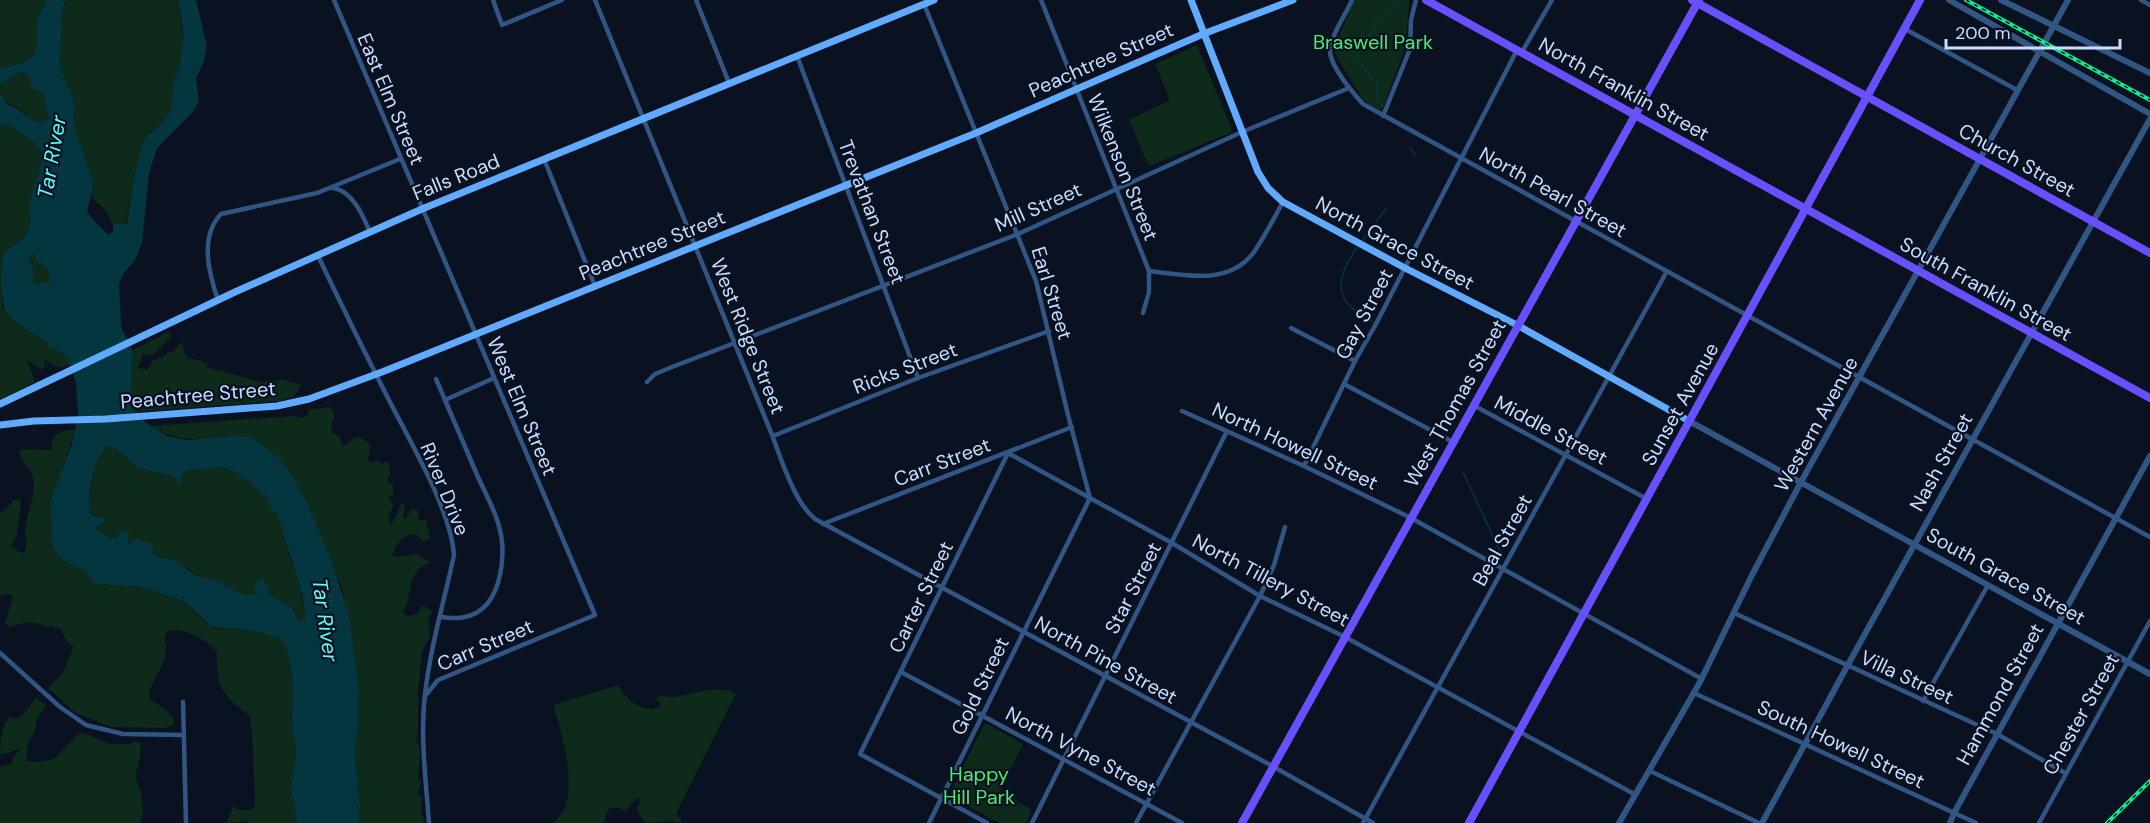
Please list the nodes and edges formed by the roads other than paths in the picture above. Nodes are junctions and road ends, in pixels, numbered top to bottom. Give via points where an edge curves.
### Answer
1 (334, 0) edge
2 (493, 0) edge
3 (562, 0) edge
4 (595, 0) edge
5 (696, 0) edge
6 (934, 0) edge
7 (1041, 0) edge
8 (1191, 0) edge
9 (1293, 0) edge
10 (1346, 0) edge
11 (1352, 0) edge
12 (1416, 0) edge
13 (1426, 0) edge
14 (1552, 0) edge
15 (1920, 0) edge
16 (1949, 0) edge
17 (2001, 0) edge
18 (2068, 0) edge
19 (2141, 0) edge
20 (1696, 1) edge
21 (924, 4) junction
22 (2150, 5) edge
23 (1345, 13) junction
24 (2053, 27) junction
25 (1905, 28) junction
26 (1203, 34) junction
27 (2040, 50) junction
28 (1520, 51) junction
29 (797, 56) junction
30 (2150, 74) edge
31 (729, 83) junction
32 (1349, 88) junction
33 (1076, 89) junction
34 (2017, 90) junction
35 (1867, 98) junction
36 (2150, 114) edge
37 (1635, 115) junction
38 (1383, 116) junction
39 (643, 118) junction
40 (2150, 118) edge
41 (1242, 132) junction
42 (976, 133) junction
43 (1461, 158) junction
44 (1979, 158) junction
45 (400, 159) junction
46 (544, 159) junction
47 (846, 186) junction
48 (330, 188) junction
49 (1116, 189) junction
50 (1283, 202) junction
51 (1805, 208) junction
52 (422, 209) junction
53 (2093, 221) junction
54 (1575, 222) junction
55 (370, 232) junction
56 (1018, 234) junction
57 (695, 246) junction
58 (2150, 253) edge
59 (318, 256) junction
60 (1405, 268) junction
61 (1149, 271) junction
62 (1667, 271) junction
63 (1919, 271) junction
64 (883, 285) junction
65 (595, 286) junction
66 (218, 300) junction
67 (1143, 313) dead end
68 (1748, 316) junction
69 (1517, 325) junction
70 (1291, 328) dead end
71 (1049, 331) junction
72 (2031, 333) junction
73 (475, 334) junction
74 (735, 343) junction
75 (1355, 361) junction
76 (376, 374) junction
77 (1609, 376) junction
78 (494, 378) junction
79 (918, 378) junction
80 (1860, 378) junction
81 (436, 379) dead end
82 (647, 382) dead end
83 (1344, 384) junction
84 (2150, 398) edge
85 (445, 400) junction
86 (0, 404) edge
87 (1473, 405) junction
88 (1182, 411) dead end
89 (1689, 421) junction
90 (0, 425) edge
91 (1072, 427) junction
92 (1227, 431) junction
93 (773, 436) junction
94 (1973, 439) junction
95 (1453, 442) junction
96 (1008, 453) junction
97 (1566, 455) junction
98 (2150, 456) edge
99 (1304, 466) junction
100 (1801, 482) junction
101 (1090, 498) junction
102 (1647, 499) junction
103 (1411, 518) junction
104 (2115, 518) junction
105 (823, 524) junction
106 (1285, 527) dead end
107 (2150, 537) edge
108 (1172, 543) junction
109 (1914, 545) junction
110 (1503, 569) junction
111 (1988, 585) junction
112 (942, 588) junction
113 (1260, 596) junction
114 (1734, 613) junction
115 (1584, 614) junction
116 (595, 615) joint
117 (441, 617) junction
118 (2150, 621) edge
119 (2058, 624) junction
120 (1024, 632) junction
121 (1345, 637) junction
122 (1, 656) edge
123 (2128, 662) junction
124 (1847, 666) junction
125 (901, 672) junction
126 (2150, 674) edge
127 (1105, 677) junction
128 (1702, 679) junction
129 (1438, 687) junction
130 (1694, 693) junction
131 (425, 696) junction
132 (1923, 701) junction
133 (183, 702) dead end
134 (983, 715) junction
135 (1191, 723) junction
136 (1519, 733) junction
137 (1996, 734) junction
138 (183, 735) junction
139 (1805, 744) junction
140 (1064, 759) junction
141 (1274, 767) junction
142 (1650, 771) junction
143 (2065, 773) junction
144 (1635, 795) junction
145 (942, 798) junction
146 (1147, 803) junction
147 (1954, 813) junction
148 (1365, 821) edge
149 (186, 823) edge
150 (429, 823) edge
151 (929, 823) edge
152 (987, 823) edge
153 (1032, 823) edge
154 (1136, 823) edge
155 (1182, 823) edge
156 (1242, 823) edge
157 (1373, 823) edge
158 (1469, 823) edge
159 (1619, 823) edge
160 (1761, 823) edge
161 (1950, 823) edge
162 (1976, 823) edge
163 (2039, 823) edge

1 - 45 street, East Elm Street
2 - 3 street via 502,25
4 - 39 street, West Ridge Street
5 - 31 street
6 - 21 main road, Falls Road
7 - 33 street, Wilkenson Street
8 - 26 main road, North Grace Street
9 - 26 main road, Peachtree Street
10 - 23 street
11 - 23 street, North Pearl Street
12 - 38 street via 1410,49
13 - 28 main road, North Franklin Street
14 - 28 street, Gay Street
15 - 25 main road, Sunset Avenue
16 - 27 street
17 - 24 street
18 - 24 street, Western Avenue
19 - 22 street
20 - 35 main road, Church Street
20 - 37 main road, West Thomas Street
21 - 29 main road, Falls Road
21 - 42 street, Earl Street
23 - 32 street, North Pearl Street via 1330,54
24 - 27 street, Western Avenue
24 - 30 street
25 - 34 street
25 - 35 main road, Sunset Avenue
26 - 33 main road, Peachtree Street
26 - 41 main road, North Grace Street
27 - 34 street, Western Avenue
27 - 36 street
28 - 37 main road, North Franklin Street
28 - 43 street, Gay Street
29 - 31 main road, Falls Road
29 - 47 street, Trevathan Street
31 - 39 main road, Falls Road
32 - 38 street, North Pearl Street via 1363,104
32 - 41 street, Mill Street
33 - 42 main road, Peachtree Street
33 - 49 street, Wilkenson Street
34 - 44 street, Western Avenue
35 - 44 main road, Church Street
35 - 51 main road, Sunset Avenue
37 - 51 main road, North Franklin Street
37 - 54 main road, West Thomas Street
38 - 43 street, North Pearl Street
39 - 46 main road, Falls Road
39 - 57 street, West Ridge Street
40 - 53 street, Nash Street
41 - 49 street, Mill Street
41 - 50 main road, North Grace Street via 1258,172
42 - 47 main road, Peachtree Street
42 - 56 street, Earl Street
43 - 54 street, North Pearl Street
43 - 60 street, Gay Street
44 - 53 main road, Church Street
44 - 63 street, Western Avenue
45 - 48 street
45 - 52 street, East Elm Street
46 - 52 main road, Falls Road
46 - 65 street
47 - 57 main road, Peachtree Street
47 - 64 street, Trevathan Street
48 - 55 street via 340,189 348,196
48 - 66 street via 221,214 213,222 208,239 211,280
49 - 56 street, Mill Street
49 - 61 street, Wilkenson Street
50 - 60 main road, North Grace Street
50 - 61 street via 1253,253 1232,270 1202,276
51 - 63 main road, South Franklin Street
51 - 68 main road, Sunset Avenue
52 - 55 main road, Falls Road
52 - 73 street, West Elm Street
53 - 58 main road, Church Street
53 - 72 street, Nash Street
54 - 62 street, North Pearl Street
54 - 69 main road, West Thomas Street
55 - 59 main road, Falls Road
56 - 64 street, Mill Street
56 - 71 street, Earl Street via 1036,280
57 - 65 main road, Peachtree Street
57 - 74 street, West Ridge Street
59 - 66 main road, Falls Road
59 - 76 street, River Drive
60 - 69 main road, North Grace Street
60 - 75 street, Gay Street
61 - 67 street, Wilkenson Street
62 - 68 street, North Pearl Street
62 - 77 street, Beal Street
63 - 72 main road, South Franklin Street
63 - 80 street, Western Avenue
64 - 74 street, Mill Street
64 - 79 street, Trevathan Street
65 - 73 main road, Peachtree Street
66 - 86 main road, Falls Road
68 - 80 street, North Pearl Street
68 - 89 main road, Sunset Avenue
69 - 77 main road, North Grace Street
69 - 87 main road, West Thomas Street
70 - 75 street
71 - 79 street, Ricks Street
71 - 91 street, Earl Street
72 - 84 main road, South Franklin Street
72 - 94 street, Nash Street
73 - 76 main road, Peachtree Street
73 - 78 street, West Elm Street
74 - 82 street, Mill Street via 655,374
74 - 93 street, West Ridge Street
75 - 83 street, Gay Street
76 - 90 main road, Peachtree Street via 277,406
76 - 117 street, River Drive via 424,470 450,534 454,555
77 - 89 main road, North Grace Street
77 - 97 street, Beal Street
78 - 85 street
78 - 116 street, West Elm Street
79 - 93 street, Ricks Street
80 - 94 street, North Pearl Street
80 - 100 street, Western Avenue
81 - 85 street
83 - 95 street
83 - 99 street, Gay Street
85 - 117 street via 502,542 499,576 484,607 463,618
87 - 95 main road, West Thomas Street
87 - 97 street, Middle Street
88 - 92 street, North Howell Street
89 - 100 street, South Grace Street
89 - 102 main road, Sunset Avenue
91 - 96 street, Carr Street
91 - 101 street, Earl Street
92 - 99 street, North Howell Street
92 - 108 street, Star Street
93 - 105 street, West Ridge Street via 802,505
94 - 104 street, North Pearl Street
94 - 109 street, Nash Street
95 - 103 main road, West Thomas Street
96 - 101 street, North Tillery Street
96 - 105 street, Carr Street
96 - 112 street, Carter Street
97 - 102 street, Middle Street
97 - 110 street, Beal Street
98 - 104 street, Hammond Street
99 - 103 street, North Howell Street
100 - 109 street, South Grace Street
100 - 114 street, Western Avenue
101 - 108 street, North Tillery Street
101 - 120 street, Gold Street
102 - 115 main road, Sunset Avenue
103 - 110 street, North Howell Street
103 - 121 main road, West Thomas Street
104 - 107 street, North Pearl Street
104 - 119 street, Hammond Street
105 - 112 street, North Pine Street
106 - 113 street
108 - 113 street, North Tillery Street
108 - 127 street, Star Street
109 - 111 street, South Grace Street
109 - 124 street, Nash Street
110 - 115 street, North Howell Street
110 - 129 street, Beal Street
111 - 119 street, South Grace Street
111 - 132 street
112 - 120 street, North Pine Street
112 - 125 street, Carter Street
113 - 121 street, North Tillery Street
113 - 135 street
114 - 124 street, Villa Street
114 - 128 street, Western Avenue
115 - 128 street
115 - 136 main road, Sunset Avenue
116 - 131 street, Carr Street via 438,680
117 - 131 street, River Drive
118 - 123 street, Chester Street
119 - 123 street, South Grace Street
119 - 137 street, Hammond Street
120 - 127 street, North Pine Street
120 - 134 street, Gold Street
121 - 129 street, North Tillery Street
121 - 141 main road, West Thomas Street
122 - 138 street via 86,725 123,734
123 - 126 street, South Grace Street
123 - 143 street, Chester Street
124 - 132 street, Villa Street
124 - 139 street, Nash Street
125 - 134 street, North Vyne Street
125 - 145 street, Carter Street via 860,754
127 - 135 street, North Pine Street
127 - 140 street, Star Street
128 - 130 street, Western Avenue
129 - 136 street, North Tillery Street
129 - 148 street, Beal Street
130 - 139 street, South Howell Street
130 - 142 street, Western Avenue
131 - 150 street, River Drive via 423,729
132 - 137 street, Villa Street
133 - 138 street
134 - 140 street, North Vyne Street
134 - 145 street, Gold Street
135 - 141 street, North Pine Street
135 - 146 street
136 - 144 street, North Tillery Street
136 - 158 main road, Sunset Avenue
137 - 143 street, Villa Street
137 - 147 street, Hammond Street
138 - 149 street
139 - 147 street, South Howell Street
139 - 160 street, Nash Street
140 - 146 street, North Vyne Street
140 - 153 street, Star Street
141 - 148 street, North Pine Street
141 - 156 main road, West Thomas Street
142 - 144 street, Western Avenue
142 - 160 street
143 - 163 street, Chester Street
144 - 159 street, Western Avenue
145 - 151 street, Gold Street
145 - 152 street
146 - 154 street
146 - 155 street, North Vyne Street
147 - 161 street, Hammond Street
147 - 162 street, South Howell Street
148 - 157 street, North Pine Street

